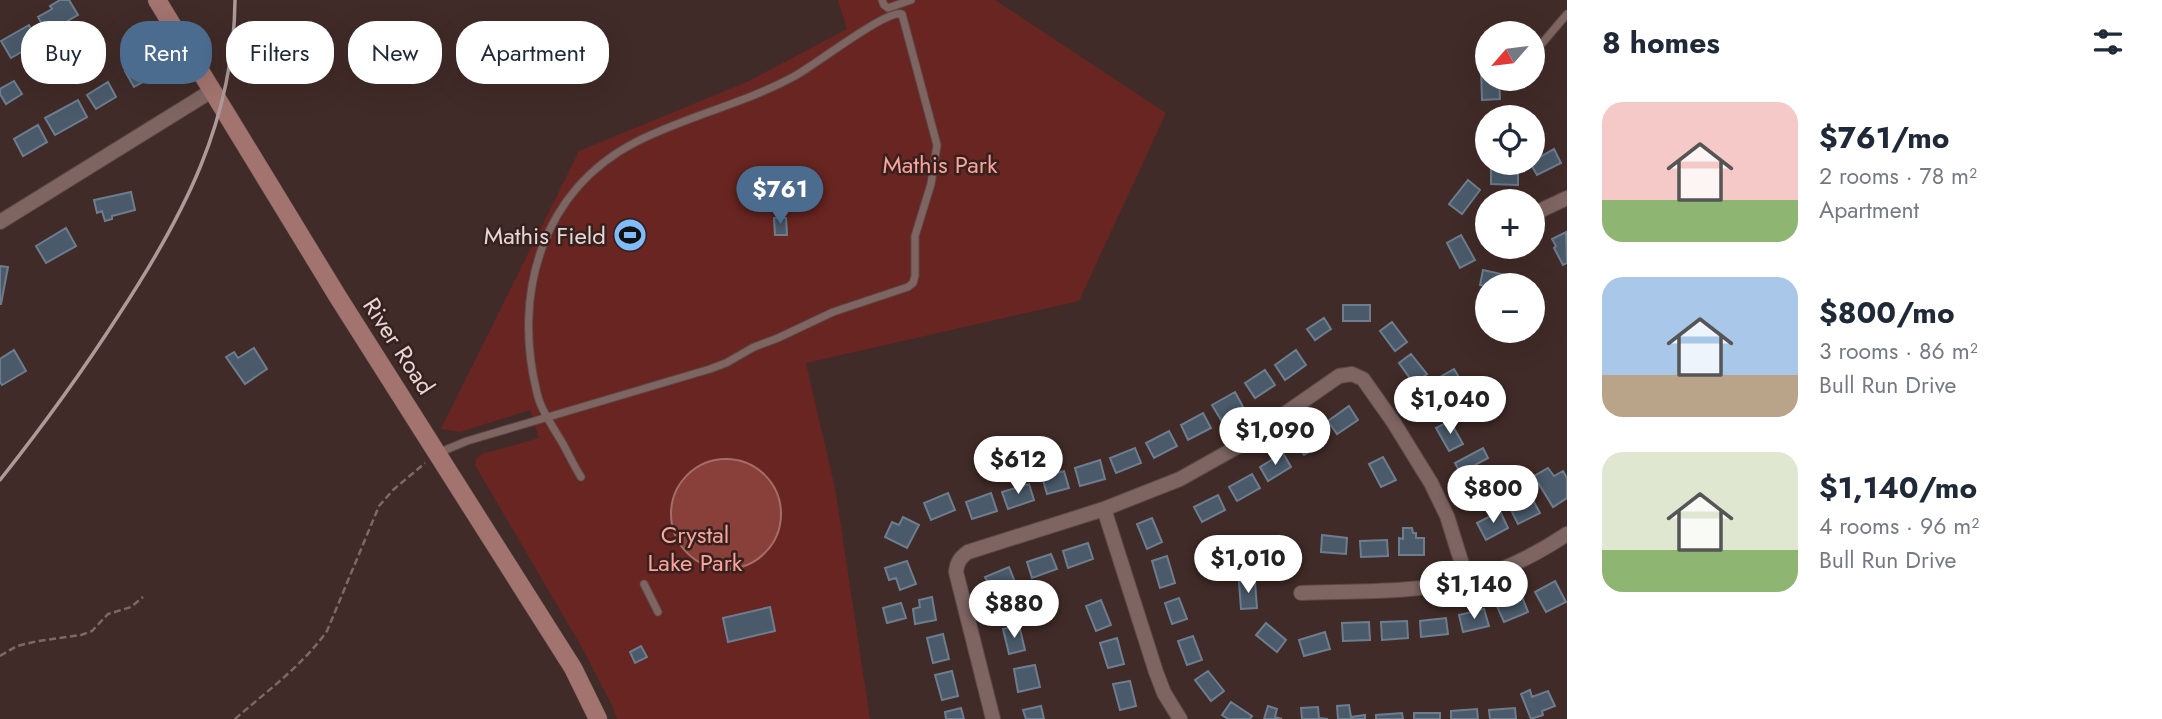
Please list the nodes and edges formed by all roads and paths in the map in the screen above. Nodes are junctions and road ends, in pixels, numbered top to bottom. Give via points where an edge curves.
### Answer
1 (158, 0) edge
2 (882, 0) edge
3 (911, 0) edge
4 (896, 10) junction
5 (1567, 14) edge
6 (1545, 40) edge
7 (213, 90) junction
8 (1567, 198) edge
9 (1545, 208) edge
10 (0, 222) edge
11 (548, 417) junction
12 (438, 453) junction
13 (581, 477) dead end
14 (1104, 509) junction
15 (1567, 534) edge
16 (1467, 580) junction
17 (644, 584) dead end
18 (1301, 593) dead end
19 (143, 597) dead end
20 (658, 612) dead end
21 (0, 656) edge
22 (235, 719) edge
23 (598, 719) edge
24 (993, 719) edge
25 (1180, 719) edge

1 - 7 street, River Road
2 - 4 lane
3 - 4 lane
4 - 11 lane via 773,88 636,142 610,158 579,187 547,235 531,284 530,349 537,394
4 - 11 lane via 904,18 937,145 915,236 913,283 833,312 710,369
5 - 6 lane
7 - 10 street
7 - 12 street, River Road
8 - 9 street
11 - 12 lane
11 - 13 lane
12 - 22 path via 379,506 327,631 315,648
12 - 23 street, River Road via 573,668
14 - 16 street via 1202,467 1339,376 1352,374 1366,382 1431,483
14 - 24 street via 968,552 957,564
14 - 25 street via 1156,672
15 - 16 street via 1496,572
16 - 18 street via 1401,589
17 - 20 lane
19 - 21 path via 131,607 108,614 92,631 17,646

